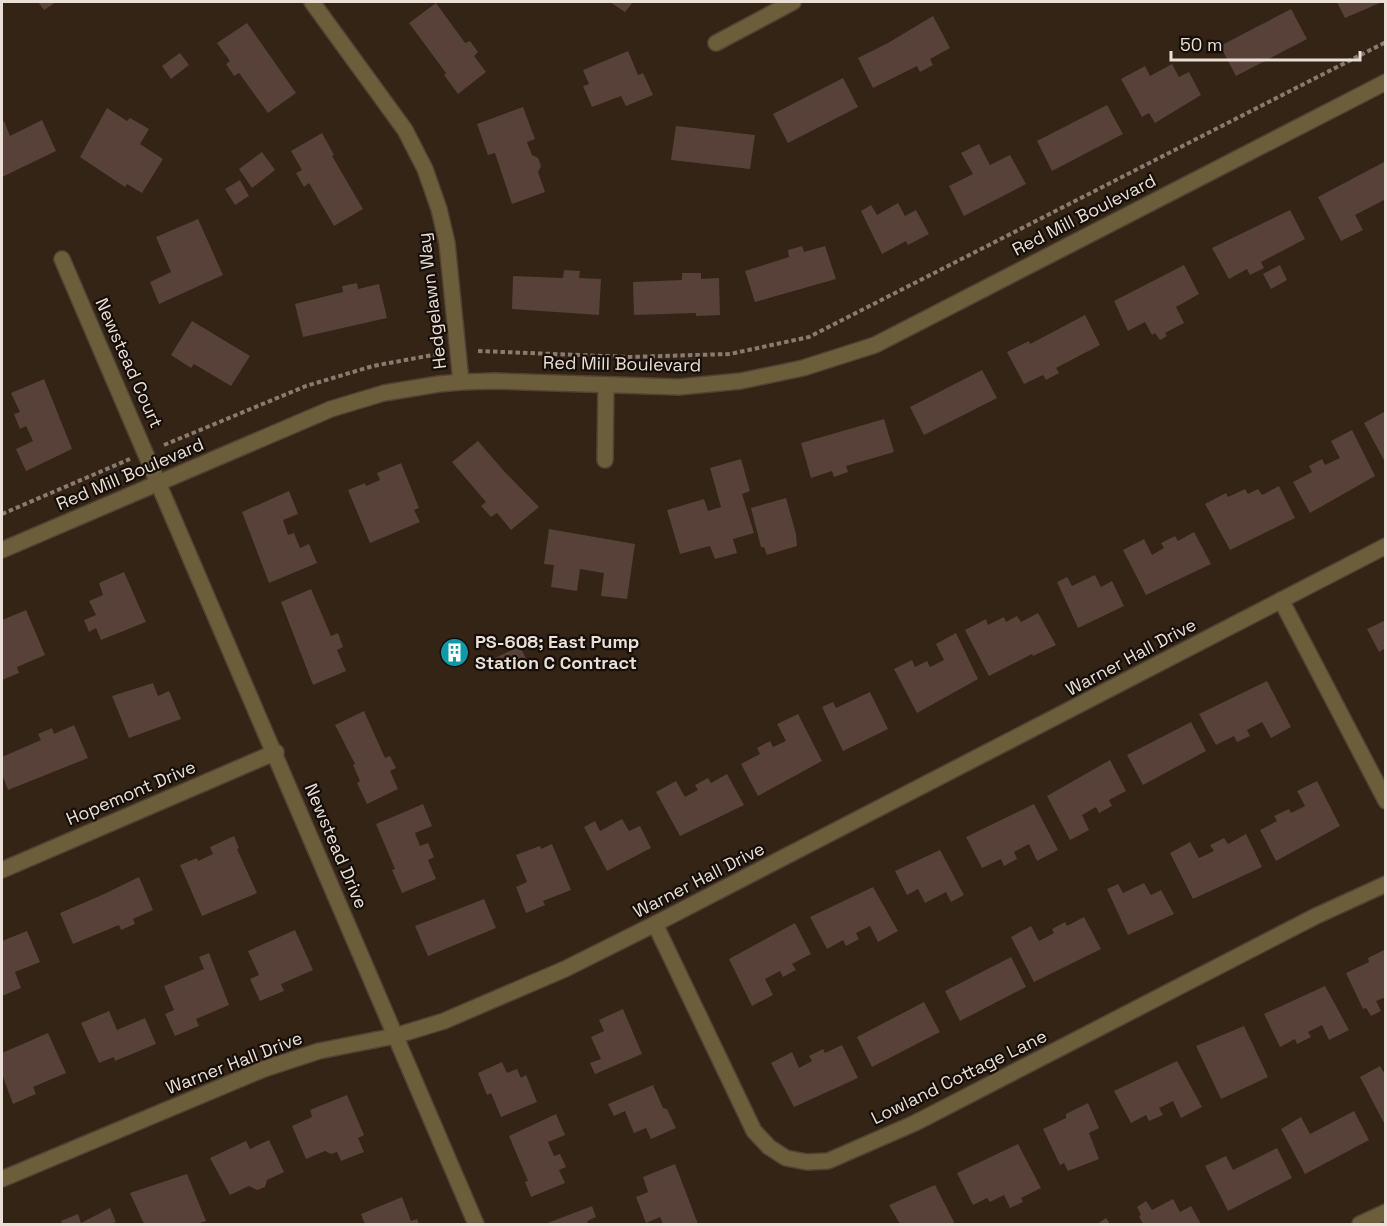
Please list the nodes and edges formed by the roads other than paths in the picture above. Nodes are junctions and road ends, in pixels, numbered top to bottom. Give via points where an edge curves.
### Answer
1 (312, 2) edge
2 (793, 2) edge
3 (716, 43) dead end
4 (1386, 82) edge
5 (62, 259) dead end
6 (461, 382) junction
7 (606, 385) junction
8 (605, 460) dead end
9 (160, 482) junction
10 (1386, 546) edge
11 (2, 550) edge
12 (1281, 600) junction
13 (276, 752) junction
14 (1386, 801) edge
15 (2, 870) edge
16 (1386, 884) edge
17 (655, 924) junction
18 (395, 1036) junction
19 (2, 1179) edge
20 (1386, 1212) edge
21 (476, 1224) edge
22 (1360, 1224) edge

1 - 6 street, Hedgelawn Way via 405,130 425,169 447,243
2 - 3 street
4 - 7 street, Red Mill Boulevard via 875,345 803,368 741,381 679,387
5 - 9 street, Newstead Court
6 - 7 street, Red Mill Boulevard
6 - 9 street, Red Mill Boulevard via 384,393 331,409
7 - 8 street
9 - 11 street, Red Mill Boulevard
9 - 13 street, Newstead Drive
10 - 12 street, Warner Hall Drive
12 - 14 street
12 - 17 street, Warner Hall Drive
13 - 15 street, Hopemont Drive
13 - 18 street, Newstead Drive
16 - 17 street, Lowland Cottage Lane via 1316,916 915,1123 828,1161 786,1158 768,1147 754,1131
17 - 18 street, Warner Hall Drive via 554,974 444,1021
18 - 19 street, Warner Hall Drive via 319,1051 264,1069
18 - 21 street, Newstead Drive
20 - 22 street

